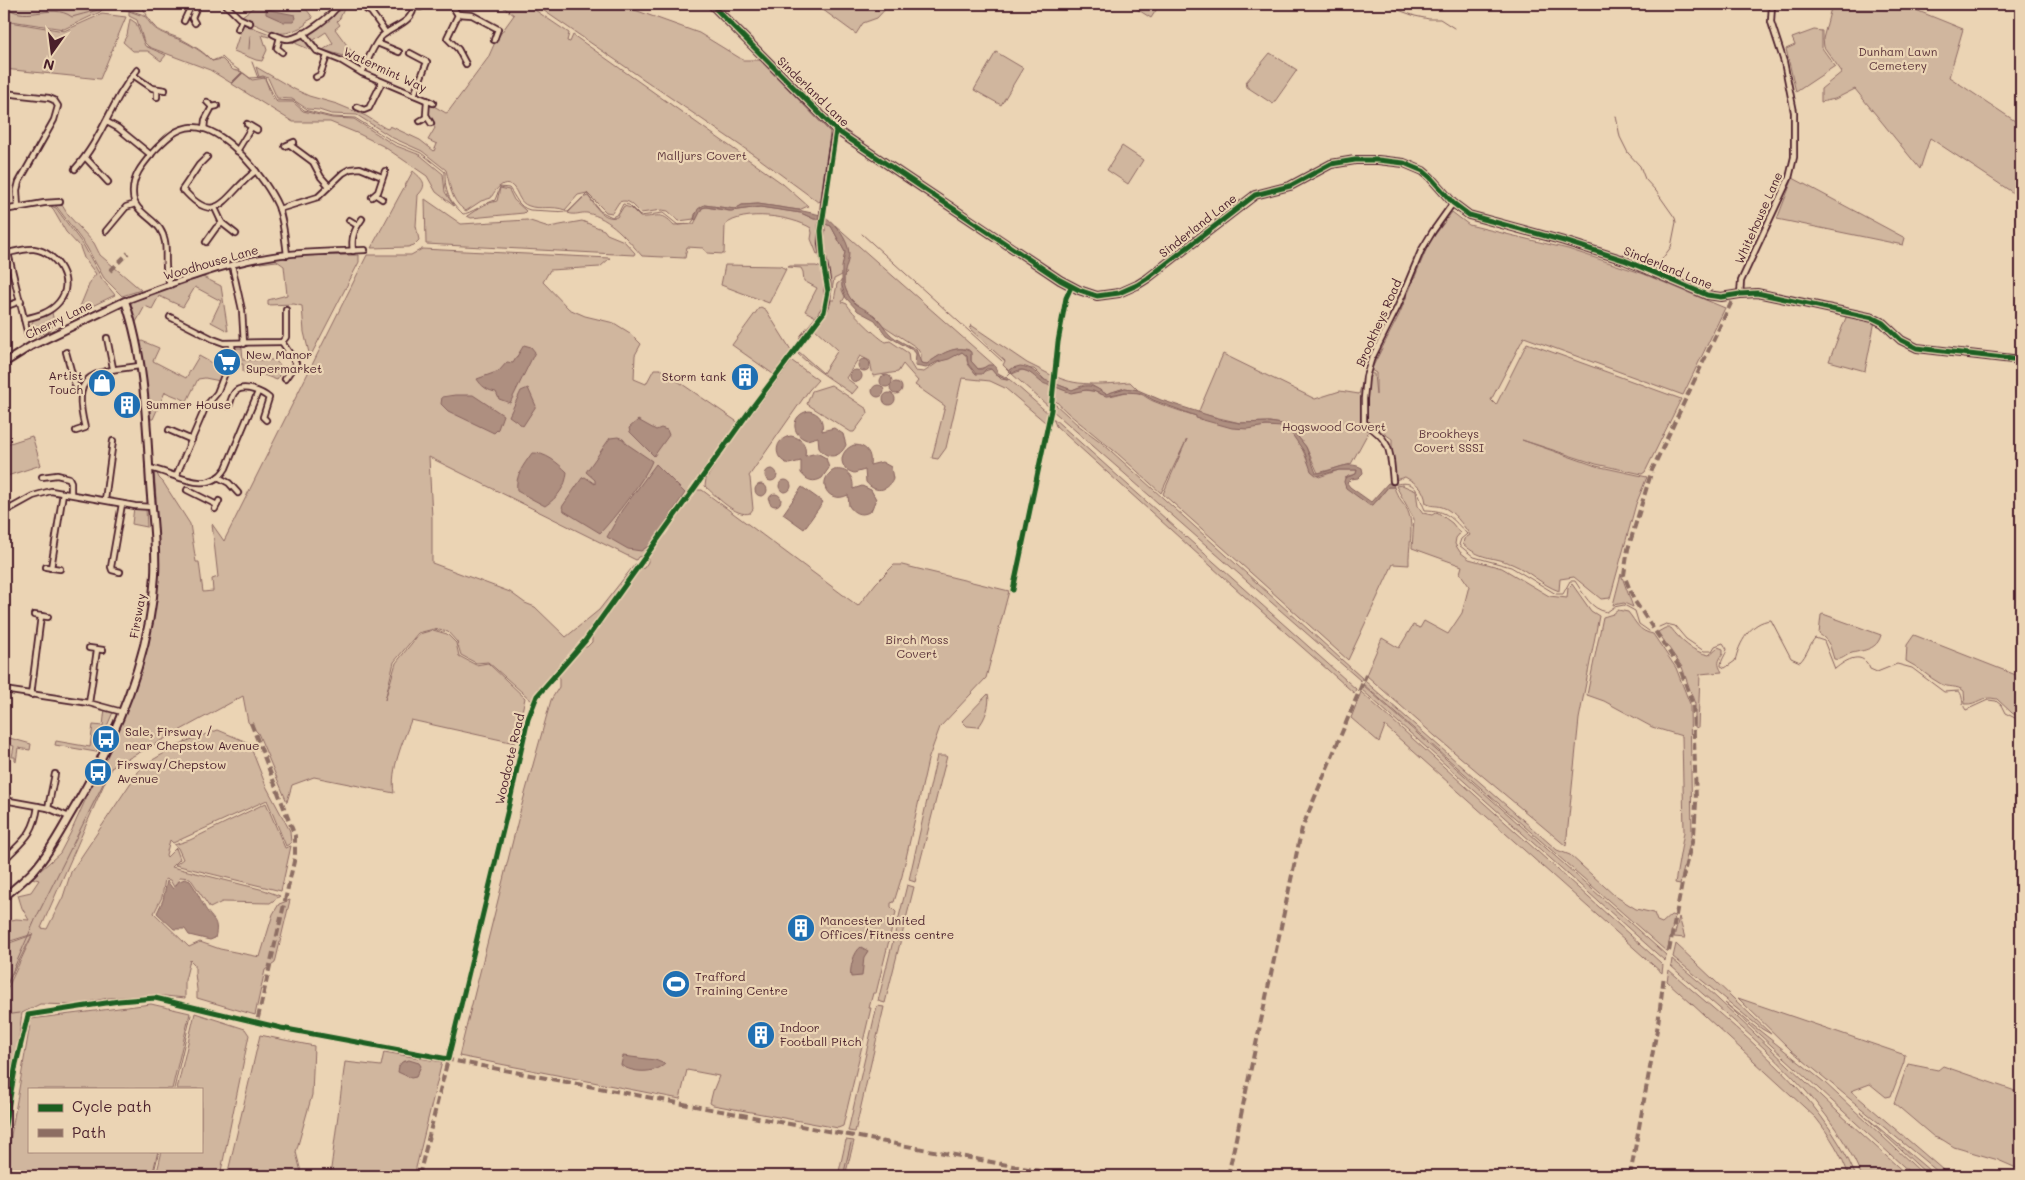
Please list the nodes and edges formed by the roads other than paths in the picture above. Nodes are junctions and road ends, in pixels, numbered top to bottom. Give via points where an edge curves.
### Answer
1 (192, 4) edge
2 (198, 4) edge
3 (225, 4) edge
4 (339, 4) edge
5 (427, 4) edge
6 (451, 4) edge
7 (711, 4) edge
8 (1772, 4) edge
9 (414, 5) edge
10 (367, 10) dead end
11 (458, 14) junction
12 (242, 20) junction
13 (184, 21) dead end
14 (195, 22) dead end
15 (250, 23) dead end
16 (238, 29) dead end
17 (303, 33) junction
18 (386, 33) junction
19 (273, 34) dead end
20 (280, 37) junction
21 (494, 40) dead end
22 (377, 43) junction
23 (282, 52) dead end
24 (399, 52) dead end
25 (410, 53) dead end
26 (328, 56) junction
27 (466, 64) dead end
28 (137, 70) dead end
29 (362, 74) junction
30 (133, 75) junction
31 (316, 77) dead end
32 (382, 82) junction
33 (157, 89) junction
34 (165, 90) dead end
35 (4, 93) edge
36 (414, 95) junction
37 (157, 97) dead end
38 (427, 100) junction
39 (207, 102) dead end
40 (433, 103) dead end
41 (217, 106) dead end
42 (357, 106) dead end
43 (212, 107) junction
44 (426, 117) junction
45 (420, 121) dead end
46 (107, 122) junction
47 (431, 123) dead end
48 (204, 128) junction
49 (257, 130) dead end
50 (836, 130) junction
51 (290, 145) dead end
52 (237, 151) junction
53 (150, 155) junction
54 (200, 156) dead end
55 (85, 157) junction
56 (75, 169) dead end
57 (256, 171) junction
58 (385, 171) dead end
59 (110, 173) dead end
60 (382, 177) junction
61 (105, 178) junction
62 (108, 182) dead end
63 (329, 186) junction
64 (382, 199) dead end
65 (60, 202) dead end
66 (1453, 203) junction
67 (135, 204) junction
68 (18, 208) junction
69 (215, 208) junction
70 (279, 209) junction
71 (4, 210) edge
72 (362, 219) dead end
73 (348, 220) dead end
74 (222, 223) junction
75 (357, 225) junction
76 (241, 230) dead end
77 (106, 231) dead end
78 (206, 242) dead end
79 (364, 250) dead end
80 (353, 251) junction
81 (6, 254) edge
82 (287, 255) junction
83 (232, 265) junction
84 (170, 285) junction
85 (1740, 294) junction
86 (125, 300) junction
87 (21, 301) junction
88 (4, 307) edge
89 (286, 310) dead end
90 (170, 317) dead end
91 (24, 319) junction
92 (28, 335) dead end
93 (107, 338) dead end
94 (803, 339) dead end
95 (282, 342) junction
96 (232, 344) junction
97 (244, 344) junction
98 (66, 352) dead end
99 (2021, 360) edge
100 (4, 363) edge
101 (296, 363) junction
102 (301, 363) dead end
103 (140, 366) junction
104 (113, 368) junction
105 (285, 379) dead end
106 (82, 390) junction
107 (258, 392) junction
108 (229, 406) dead end
109 (266, 420) dead end
110 (76, 431) dead end
111 (171, 432) dead end
112 (192, 440) junction
113 (114, 441) dead end
114 (54, 468) dead end
115 (149, 468) junction
116 (55, 475) junction
117 (176, 476) junction
118 (42, 477) dead end
119 (218, 478) junction
120 (1393, 481) dead end
121 (196, 483) junction
122 (63, 493) junction
123 (238, 493) dead end
124 (71, 494) junction
125 (105, 500) junction
126 (122, 504) junction
127 (217, 505) dead end
128 (152, 507) junction
129 (4, 512) edge
130 (60, 569) dead end
131 (120, 572) dead end
132 (34, 615) dead end
133 (41, 616) junction
134 (48, 617) dead end
135 (89, 648) dead end
136 (4, 690) edge
137 (31, 695) junction
138 (89, 703) junction
139 (122, 712) junction
140 (55, 774) dead end
141 (4, 800) edge
142 (38, 806) junction
143 (48, 808) junction
144 (69, 817) junction
145 (4, 860) edge
146 (4, 897) edge

1 - 13 street
2 - 14 street via 192,18
3 - 12 street
4 - 17 street via 329,16
5 - 9 street
6 - 11 street
7 - 50 street, Sinderland Lane
8 - 85 street, Whitehouse Lane via 1771,22 1784,62 1794,112 1794,157 1789,178 1741,281
9 - 18 street via 414,12 408,18
10 - 18 street
11 - 21 street via 472,15 498,30
11 - 27 street via 447,38
12 - 15 street
12 - 16 street
17 - 20 street via 293,38
17 - 26 street, Watermint Way via 316,51
18 - 22 street
19 - 20 street
20 - 23 street via 277,48
22 - 24 street
22 - 29 street
25 - 36 street via 428,62
26 - 29 street, Watermint Way via 342,60
26 - 31 street
28 - 30 street
29 - 32 street, Watermint Way
30 - 33 street
30 - 46 street
32 - 36 street, Watermint Way
32 - 42 street via 368,109
33 - 34 street
33 - 37 street
35 - 68 street via 49,98 58,106 54,120 18,182
36 - 38 street, Watermint Way
38 - 40 street, Watermint Way
38 - 44 street
39 - 43 street
41 - 43 street
43 - 48 street
44 - 45 street
44 - 47 street
46 - 53 street
46 - 55 street
48 - 52 street
48 - 53 street via 186,128 172,133
49 - 52 street via 249,126
50 - 66 street, Sinderland Lane via 1060,280 1097,296 1119,293 1137,285 1250,198 1290,186 1331,164 1378,160 1409,164 1430,177
50 - 94 street via 821,227 827,302 824,312
51 - 63 street via 313,162
52 - 57 street
53 - 67 street via 135,178
54 - 69 street via 205,159 182,189 197,204
55 - 56 street
55 - 61 street
57 - 69 street
57 - 70 street
58 - 60 street
59 - 61 street
60 - 63 street via 353,168 342,173
60 - 64 street via 374,196
61 - 62 street
63 - 70 street via 314,199
65 - 68 street
66 - 85 street, Sinderland Lane via 1482,220 1564,240 1624,260 1712,296
66 - 120 street, Brookheys Road via 1421,251 1366,377 1364,423 1387,442
67 - 77 street via 126,207
67 - 84 street via 164,238
68 - 71 street
69 - 74 street
70 - 82 street
72 - 75 street
73 - 75 street
74 - 76 street via 235,235
74 - 78 street
75 - 80 street via 352,239
79 - 80 street, Woodhouse Lane
80 - 82 street, Woodhouse Lane
81 - 87 street
81 - 91 street via 30,249 45,252 59,262 65,279 64,293 58,303 41,315
82 - 83 street, Woodhouse Lane
83 - 84 street, Woodhouse Lane
83 - 97 street via 242,310
84 - 86 street, Woodhouse Lane
85 - 99 street, Sinderland Lane via 1768,295 1873,318 1917,348
86 - 100 street, Cherry Lane via 31,346
86 - 103 street, Firsway
87 - 88 street
87 - 91 street
89 - 95 street via 286,337
90 - 96 street via 213,339
91 - 92 street
93 - 104 street
95 - 97 street
95 - 101 street
96 - 97 street
96 - 112 street via 233,366 225,373 217,392 206,406
98 - 106 street via 75,385
101 - 102 street
101 - 105 street
103 - 104 street
103 - 115 street, Firsway
104 - 106 street via 93,376
106 - 110 street via 79,404 85,428
107 - 108 street via 237,390
107 - 109 street via 269,398 263,417
107 - 119 street via 226,468
111 - 112 street
112 - 117 street
113 - 125 street
114 - 116 street
115 - 117 street
115 - 128 street, Firsway
116 - 118 street
116 - 124 street via 69,478
117 - 121 street
119 - 121 street
119 - 123 street via 229,483
121 - 127 street via 189,491
122 - 124 street
122 - 129 street via 38,494
122 - 130 street via 49,567
124 - 125 street
125 - 126 street
126 - 128 street
126 - 131 street via 110,567
128 - 139 street, Firsway via 155,565 150,620
132 - 133 street
133 - 134 street
133 - 137 street
135 - 138 street via 100,650
136 - 137 street
137 - 138 street
138 - 139 street
139 - 144 street, Firsway via 99,765
140 - 143 street
141 - 142 street
142 - 143 street
142 - 145 street via 31,832
143 - 144 street
144 - 146 street, Firsway via 35,869

